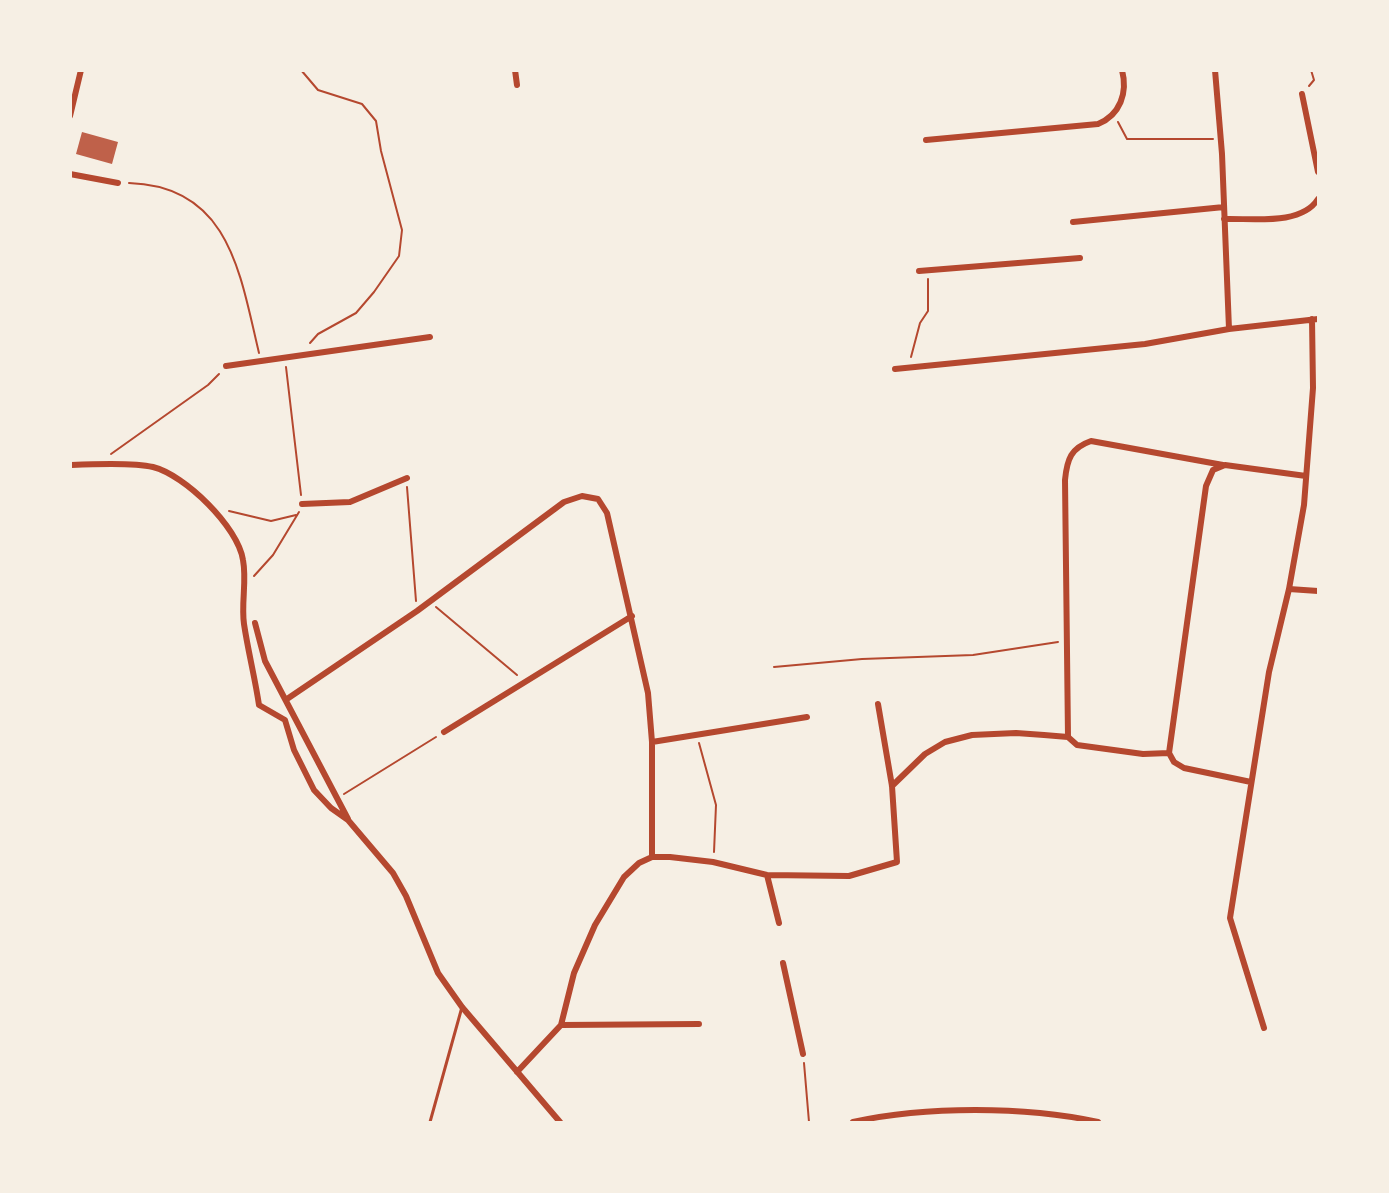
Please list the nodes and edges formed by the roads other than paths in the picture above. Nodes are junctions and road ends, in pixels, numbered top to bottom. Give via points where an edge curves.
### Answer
1 (81, 70) edge
2 (515, 70) edge
3 (1122, 70) edge
4 (1215, 70) edge
5 (517, 85) dead end
6 (1302, 94) road end
7 (70, 116) edge
8 (926, 140) dead end
9 (1318, 172) edge
10 (70, 174) edge
11 (118, 183) road end
12 (1318, 199) edge
13 (1224, 207) junction
14 (1224, 219) junction
15 (1074, 222) dead end
16 (1080, 258) dead end
17 (919, 271) dead end
18 (1315, 319) edge
19 (1229, 328) junction
20 (430, 338) dead end
21 (226, 366) road end
22 (895, 369) dead end
23 (1315, 408) edge
24 (70, 465) edge
25 (1225, 465) junction
26 (1306, 476) junction
27 (407, 478) road end
28 (302, 504) road end
29 (1289, 589) junction
30 (1318, 591) edge
31 (632, 616) junction
32 (255, 623) dead end
33 (287, 699) junction
34 (878, 704) dead end
35 (807, 717) dead end
36 (298, 727) junction
37 (289, 729) junction
38 (444, 732) road end
39 (1068, 737) junction
40 (652, 742) junction
41 (1169, 753) junction
42 (1251, 782) junction
43 (892, 786) junction
44 (348, 820) junction
45 (652, 857) junction
46 (766, 875) junction
47 (779, 923) dead end
48 (783, 963) dead end
49 (462, 1007) junction
50 (699, 1024) dead end
51 (561, 1026) junction
52 (1264, 1028) dead end
53 (803, 1054) road end
54 (517, 1072) junction
55 (430, 1122) edge
56 (560, 1122) edge
57 (853, 1122) edge
58 (1094, 1122) edge

1 - 7 street
2 - 5 street
3 - 8 street via 1124,93 1114,114 1092,126
4 - 13 street
6 - 9 street
10 - 11 street
12 - 14 street via 1300,215
13 - 14 street
13 - 15 street
14 - 19 street
16 - 17 street
18 - 19 street
18 - 23 street
19 - 22 street via 1145,344
20 - 21 street
23 - 26 street
24 - 37 street via 153,467 186,485 209,504 243,556 243,620 259,705 285,720
25 - 26 street
25 - 39 street via 1091,441 1071,453 1065,480
25 - 41 street via 1213,470 1206,486
26 - 29 street
27 - 28 street via 350,502
29 - 30 street
29 - 42 street via 1272,658
31 - 33 street via 607,513 598,499 582,496 564,502 430,602
31 - 38 street
31 - 40 street via 648,693
32 - 33 street via 266,661
33 - 36 street
34 - 43 street
35 - 40 street
36 - 37 street
36 - 44 street
37 - 44 street via 294,750 314,790
39 - 41 street via 1077,745 1143,754
39 - 43 street via 1016,733 958,738 925,754
40 - 45 street
41 - 42 street via 1184,768
42 - 52 street via 1230,918
43 - 46 street via 897,862 849,876
44 - 49 street via 393,873 438,973
45 - 46 street via 713,862
45 - 51 street via 624,877 596,925 574,973
46 - 47 street
48 - 53 street
49 - 54 street
49 - 55 lane
50 - 51 street
51 - 54 street
54 - 56 street
57 - 58 street via 891,1114 1014,1111

